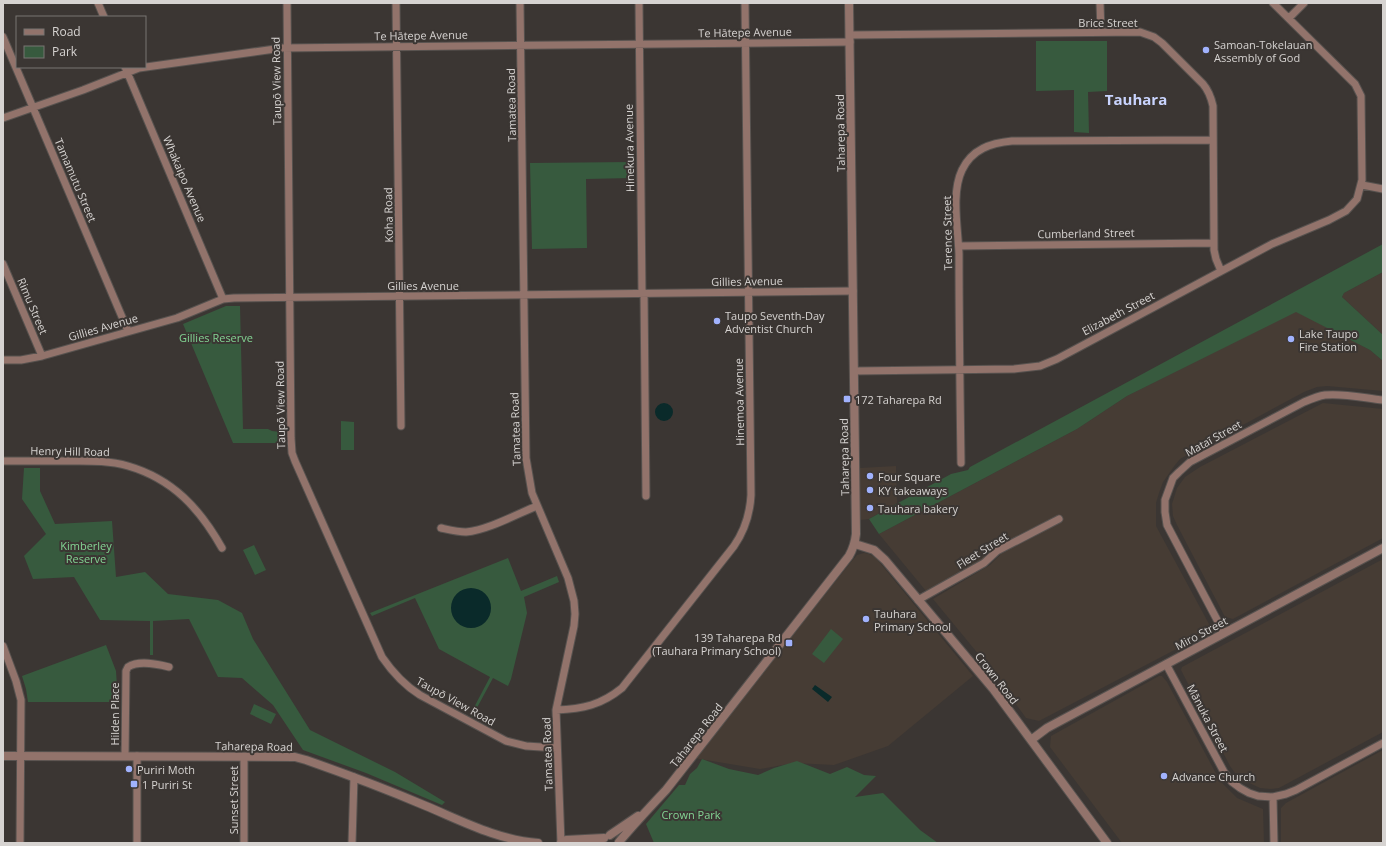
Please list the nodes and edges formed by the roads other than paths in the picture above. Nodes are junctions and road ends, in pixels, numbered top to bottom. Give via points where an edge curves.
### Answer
1 (98, 3) edge
2 (287, 3) edge
3 (396, 3) edge
4 (520, 3) edge
5 (639, 3) edge
6 (745, 3) edge
7 (850, 3) edge
8 (1100, 3) edge
9 (1273, 3) edge
10 (1304, 3) edge
11 (104, 16) edge
12 (1289, 18) junction
13 (1101, 32) junction
14 (3, 37) edge
15 (850, 38) junction
16 (746, 43) junction
17 (639, 44) junction
18 (521, 46) junction
19 (397, 47) junction
20 (287, 48) junction
21 (146, 66) edge
22 (16, 68) edge
23 (16, 68) edge
24 (126, 69) edge
25 (33, 108) junction
26 (3, 118) edge
27 (1213, 140) junction
28 (1362, 186) junction
29 (1383, 189) edge
30 (1214, 243) junction
31 (959, 246) junction
32 (3, 264) edge
33 (1221, 271) junction
34 (853, 291) junction
35 (748, 292) junction
36 (643, 293) junction
37 (524, 295) junction
38 (400, 296) junction
39 (290, 297) junction
40 (224, 299) junction
41 (128, 331) junction
42 (42, 356) junction
43 (3, 360) edge
44 (960, 369) junction
45 (854, 371) junction
46 (1383, 400) edge
47 (401, 426) dead end
48 (3, 461) edge
49 (961, 463) dead end
50 (646, 496) dead end
51 (537, 506) junction
52 (1059, 519) dead end
53 (442, 528) dead end
54 (854, 544) junction
55 (222, 548) dead end
56 (1383, 548) edge
57 (918, 600) junction
58 (1224, 633) junction
59 (3, 646) edge
60 (1166, 664) junction
61 (169, 667) dead end
62 (556, 710) junction
63 (1031, 740) junction
64 (1383, 743) edge
65 (556, 748) junction
66 (3, 756) edge
67 (20, 756) junction
68 (125, 756) junction
69 (137, 756) junction
70 (244, 757) junction
71 (354, 777) junction
72 (1273, 797) junction
73 (644, 813) junction
74 (605, 839) edge
75 (20, 843) edge
76 (137, 843) edge
77 (244, 843) edge
78 (352, 843) edge
79 (538, 843) edge
80 (561, 843) edge
81 (620, 843) edge
82 (1107, 843) edge
83 (1274, 843) edge

1 - 11 street
2 - 20 street, Taupō View Road
3 - 19 street, Koha Road
4 - 18 street, Tamatea Road
5 - 17 street, Hinekura Avenue
6 - 16 street, Hinemoa Avenue
7 - 15 street, Taharepa Road
8 - 13 street
9 - 12 street, Elizabeth Street
10 - 12 street
12 - 28 street, Elizabeth Street via 1359,90 1362,103
13 - 15 street, Brice Street
13 - 27 street, Brice Street via 1140,32 1162,43 1209,91
14 - 22 street, Tamamutu Street
15 - 16 street, Te Hātepe Avenue
15 - 34 street, Taharepa Road
16 - 17 street, Te Hātepe Avenue
16 - 35 street, Hinemoa Avenue
17 - 18 street, Te Hātepe Avenue
17 - 36 street, Hinekura Avenue
18 - 19 street, Te Hātepe Avenue
18 - 37 street, Tamatea Road
19 - 20 street, Te Hātepe Avenue
19 - 38 street, Koha Road
20 - 21 street, Te Hātepe Avenue
20 - 39 street, Taupō View Road
23 - 25 street, Tamamutu Street
24 - 25 street, Te Hātepe Avenue via 83,90
24 - 40 street, Whakaipo Avenue
25 - 26 street, Te Hātepe Avenue
25 - 41 street, Tamamutu Street
27 - 30 street, Brice Street
27 - 31 street, Terence Street via 1012,141 990,144 974,154 960,176 956,195
28 - 29 street
28 - 33 street, Elizabeth Street via 1357,199 1346,211 1272,244
30 - 31 street, Cumberland Street
30 - 33 street, Brice Street
31 - 44 street, Terence Street
32 - 42 street, Rimu Street
33 - 44 street, Elizabeth Street via 1049,362 1027,368
34 - 35 street, Gillies Avenue
34 - 45 street, Taharepa Road
35 - 36 street, Gillies Avenue
35 - 62 street, Hinemoa Avenue via 751,495 745,527 734,546 622,688 592,706
36 - 37 street, Gillies Avenue
36 - 50 street, Hinekura Avenue
37 - 38 street, Gillies Avenue
37 - 51 street, Tamatea Road via 526,458 529,482
38 - 39 street, Gillies Avenue
38 - 47 street, Koha Road
39 - 40 street, Gillies Avenue
39 - 65 street, Taupō View Road via 292,453 382,657 409,688 493,735 526,746
40 - 41 street, Gillies Avenue via 177,318
41 - 42 street, Gillies Avenue
42 - 43 street, Gillies Avenue
44 - 45 street, Elizabeth Street
44 - 49 street, Terence Street
45 - 54 street, Taharepa Road
46 - 58 street, Mataī Street via 1325,395 1311,399 1190,462 1173,478 1165,500 1167,525
48 - 55 street, Henry Hill Road via 99,461 140,470 186,498 203,517
51 - 53 street via 484,528 461,532
51 - 62 street, Tamatea Road via 568,578 574,601 574,626
52 - 57 street, Fleet Street via 997,551 984,563
54 - 57 street, Crown Road via 867,547 879,555
54 - 73 street, Taharepa Road via 849,556 796,625 666,790
56 - 58 street, Miro Street
57 - 63 street, Crown Road via 994,690
58 - 60 street, Miro Street
59 - 67 street via 21,700
60 - 63 street, Miro Street via 1047,728
60 - 72 street, Mānuka Street via 1224,772 1249,793
61 - 68 street, Hilden Place via 138,663 128,667 126,671
62 - 65 street, Tamatea Road
63 - 82 street, Crown Road
64 - 72 street, Mānuka Street via 1296,790
65 - 80 street, Tamatea Road
66 - 67 street, Taharepa Road
67 - 68 street, Taharepa Road
67 - 75 street
68 - 69 street, Taharepa Road
69 - 70 street, Taharepa Road
69 - 76 street
70 - 71 street, Taharepa Road via 295,757
70 - 77 street, Sunset Street
71 - 78 street
71 - 79 street, Taharepa Road via 492,833 517,841
72 - 83 street
73 - 74 street, Taharepa Road
73 - 81 street, Taharepa Road
74 - 80 street, Taharepa Road via 566,840
74 - 81 street, Taharepa Road via 615,836

